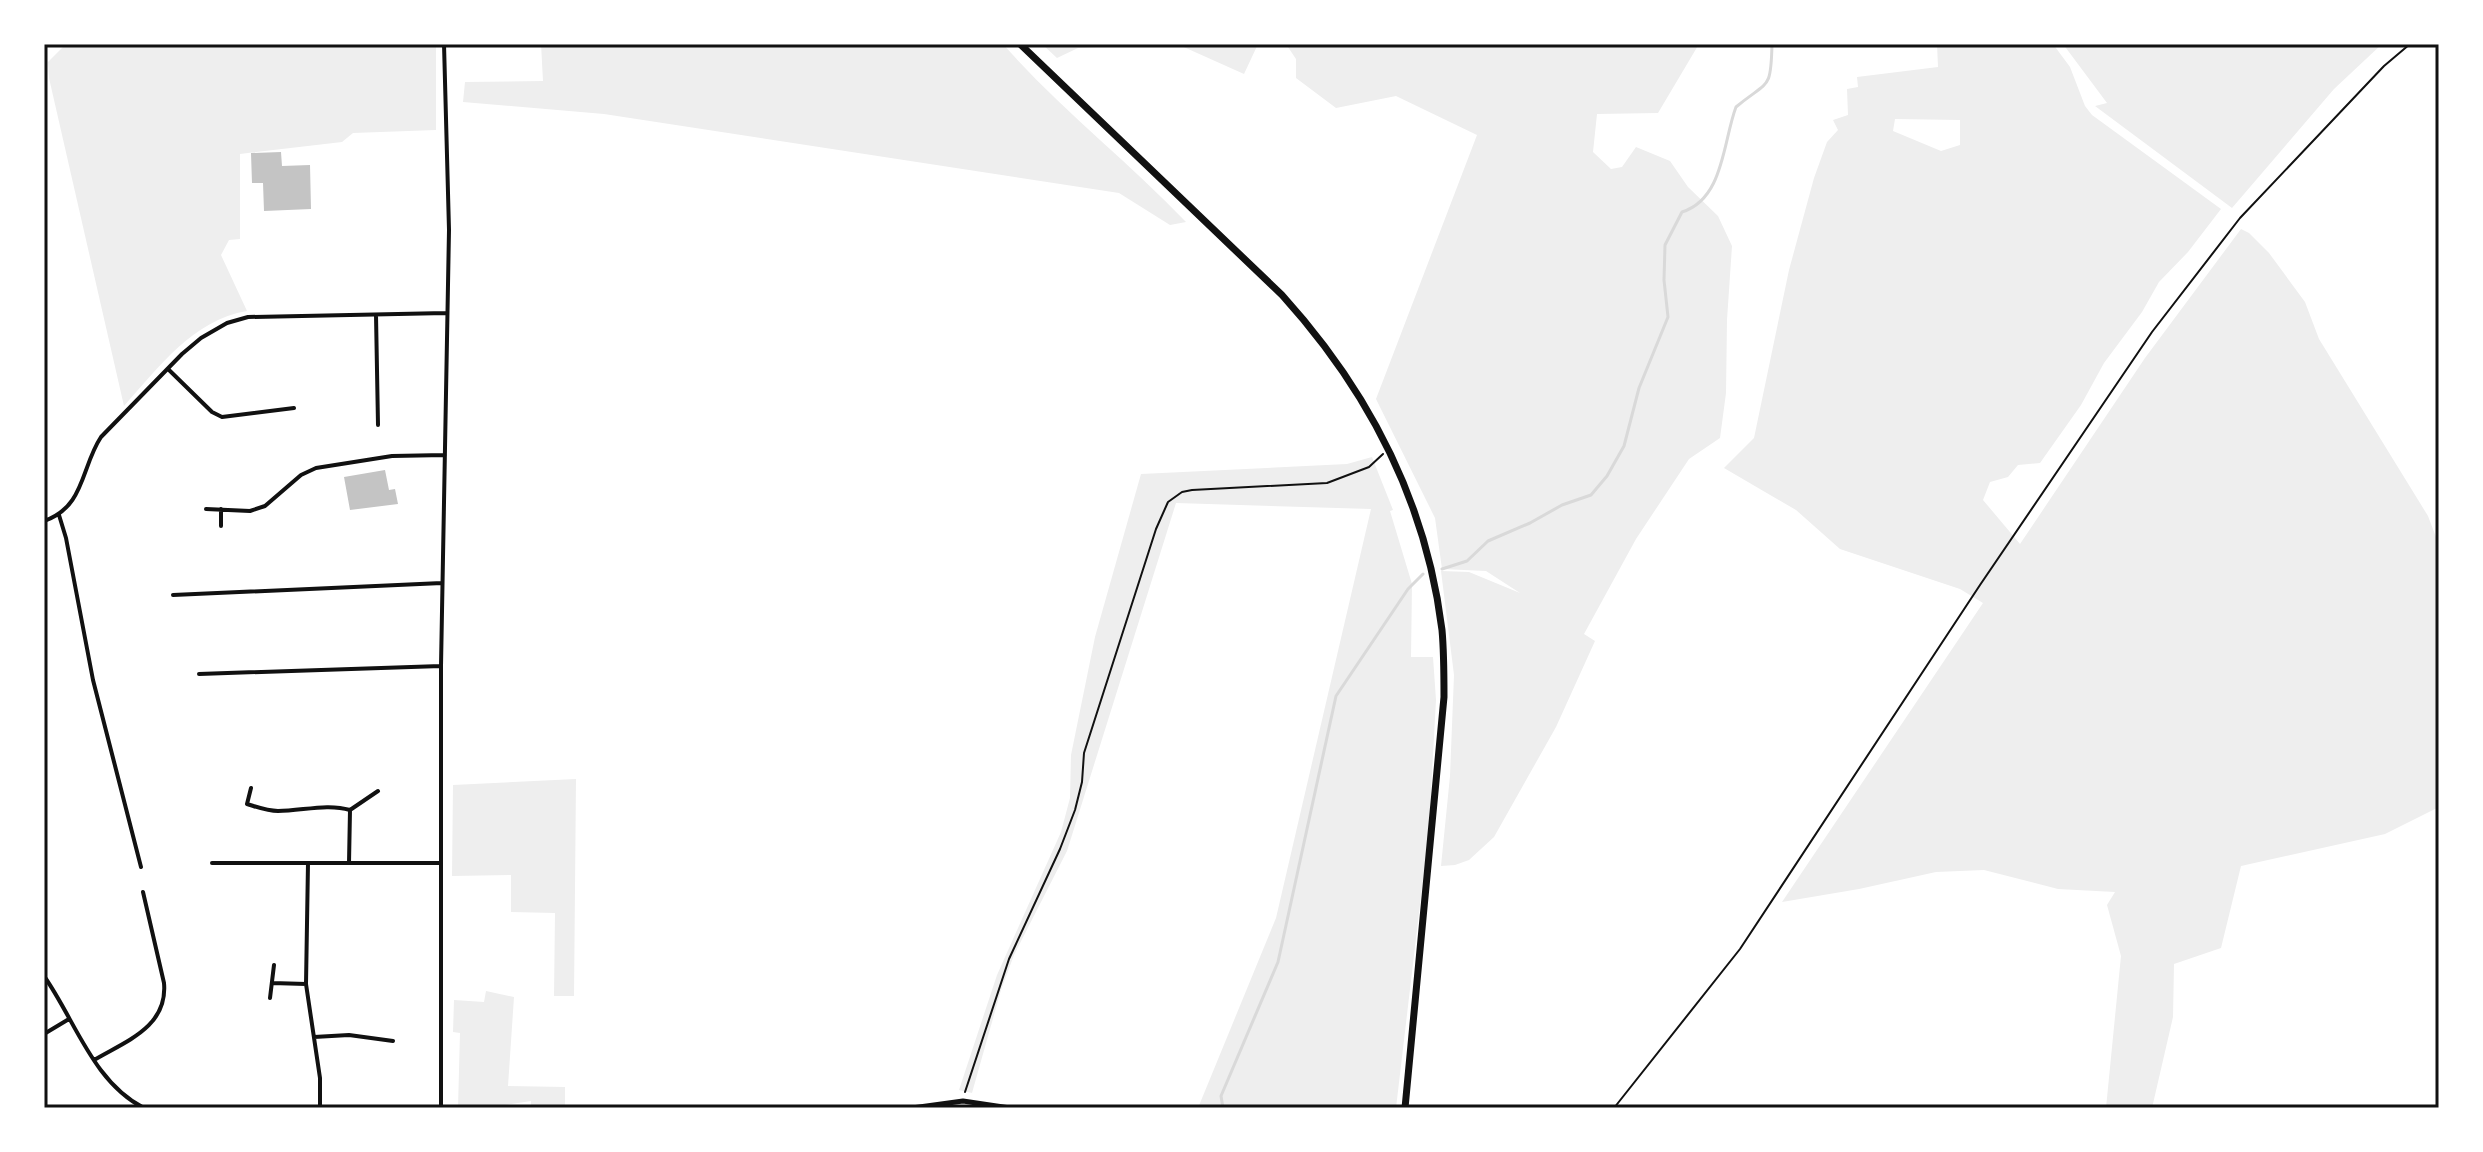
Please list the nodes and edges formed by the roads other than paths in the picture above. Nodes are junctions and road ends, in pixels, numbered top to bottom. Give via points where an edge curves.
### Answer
1 (444, 44) edge
2 (1020, 44) edge
3 (447, 313) junction
4 (376, 314) junction
5 (168, 369) junction
6 (294, 408) dead end
7 (378, 425) dead end
8 (445, 455) junction
9 (206, 509) dead end
10 (221, 509) junction
11 (59, 514) junction
12 (44, 521) edge
13 (221, 526) dead end
14 (442, 583) junction
15 (173, 595) dead end
16 (441, 666) junction
17 (199, 674) dead end
18 (251, 788) dead end
19 (378, 791) dead end
20 (350, 810) junction
21 (212, 863) dead end
22 (308, 863) junction
23 (349, 863) junction
24 (441, 863) junction
25 (141, 867) dead end
26 (143, 892) dead end
27 (274, 965) dead end
28 (44, 976) edge
29 (272, 983) junction
30 (306, 984) junction
31 (270, 998) dead end
32 (70, 1018) junction
33 (44, 1034) edge
34 (314, 1037) junction
35 (393, 1041) dead end
36 (94, 1060) junction
37 (144, 1108) edge
38 (320, 1108) edge
39 (441, 1108) edge
40 (912, 1108) edge
41 (1010, 1108) edge
42 (1405, 1108) edge

1 - 3 street
2 - 42 main road via 1291,305 1368,408 1405,484 1435,587 1444,697
3 - 4 street
3 - 8 street
4 - 5 street via 241,318 216,328
4 - 7 street
5 - 6 street via 222,417
5 - 11 street via 101,437 81,488
8 - 10 street via 316,468 265,506
8 - 14 street
9 - 10 street
10 - 13 street
11 - 12 street
11 - 25 street via 93,680
14 - 15 street
14 - 16 street
16 - 17 street
16 - 24 street
18 - 20 street via 247,804 264,809
19 - 20 street
20 - 23 street
21 - 22 street
22 - 23 street
22 - 30 street
23 - 24 street
24 - 39 street
26 - 36 street via 164,997 158,1016 145,1031
27 - 29 street
28 - 32 street
29 - 30 street
29 - 31 street
30 - 34 street
32 - 33 street
32 - 36 street
34 - 35 street
34 - 38 street
36 - 37 street via 118,1090
40 - 41 street via 963,1101

